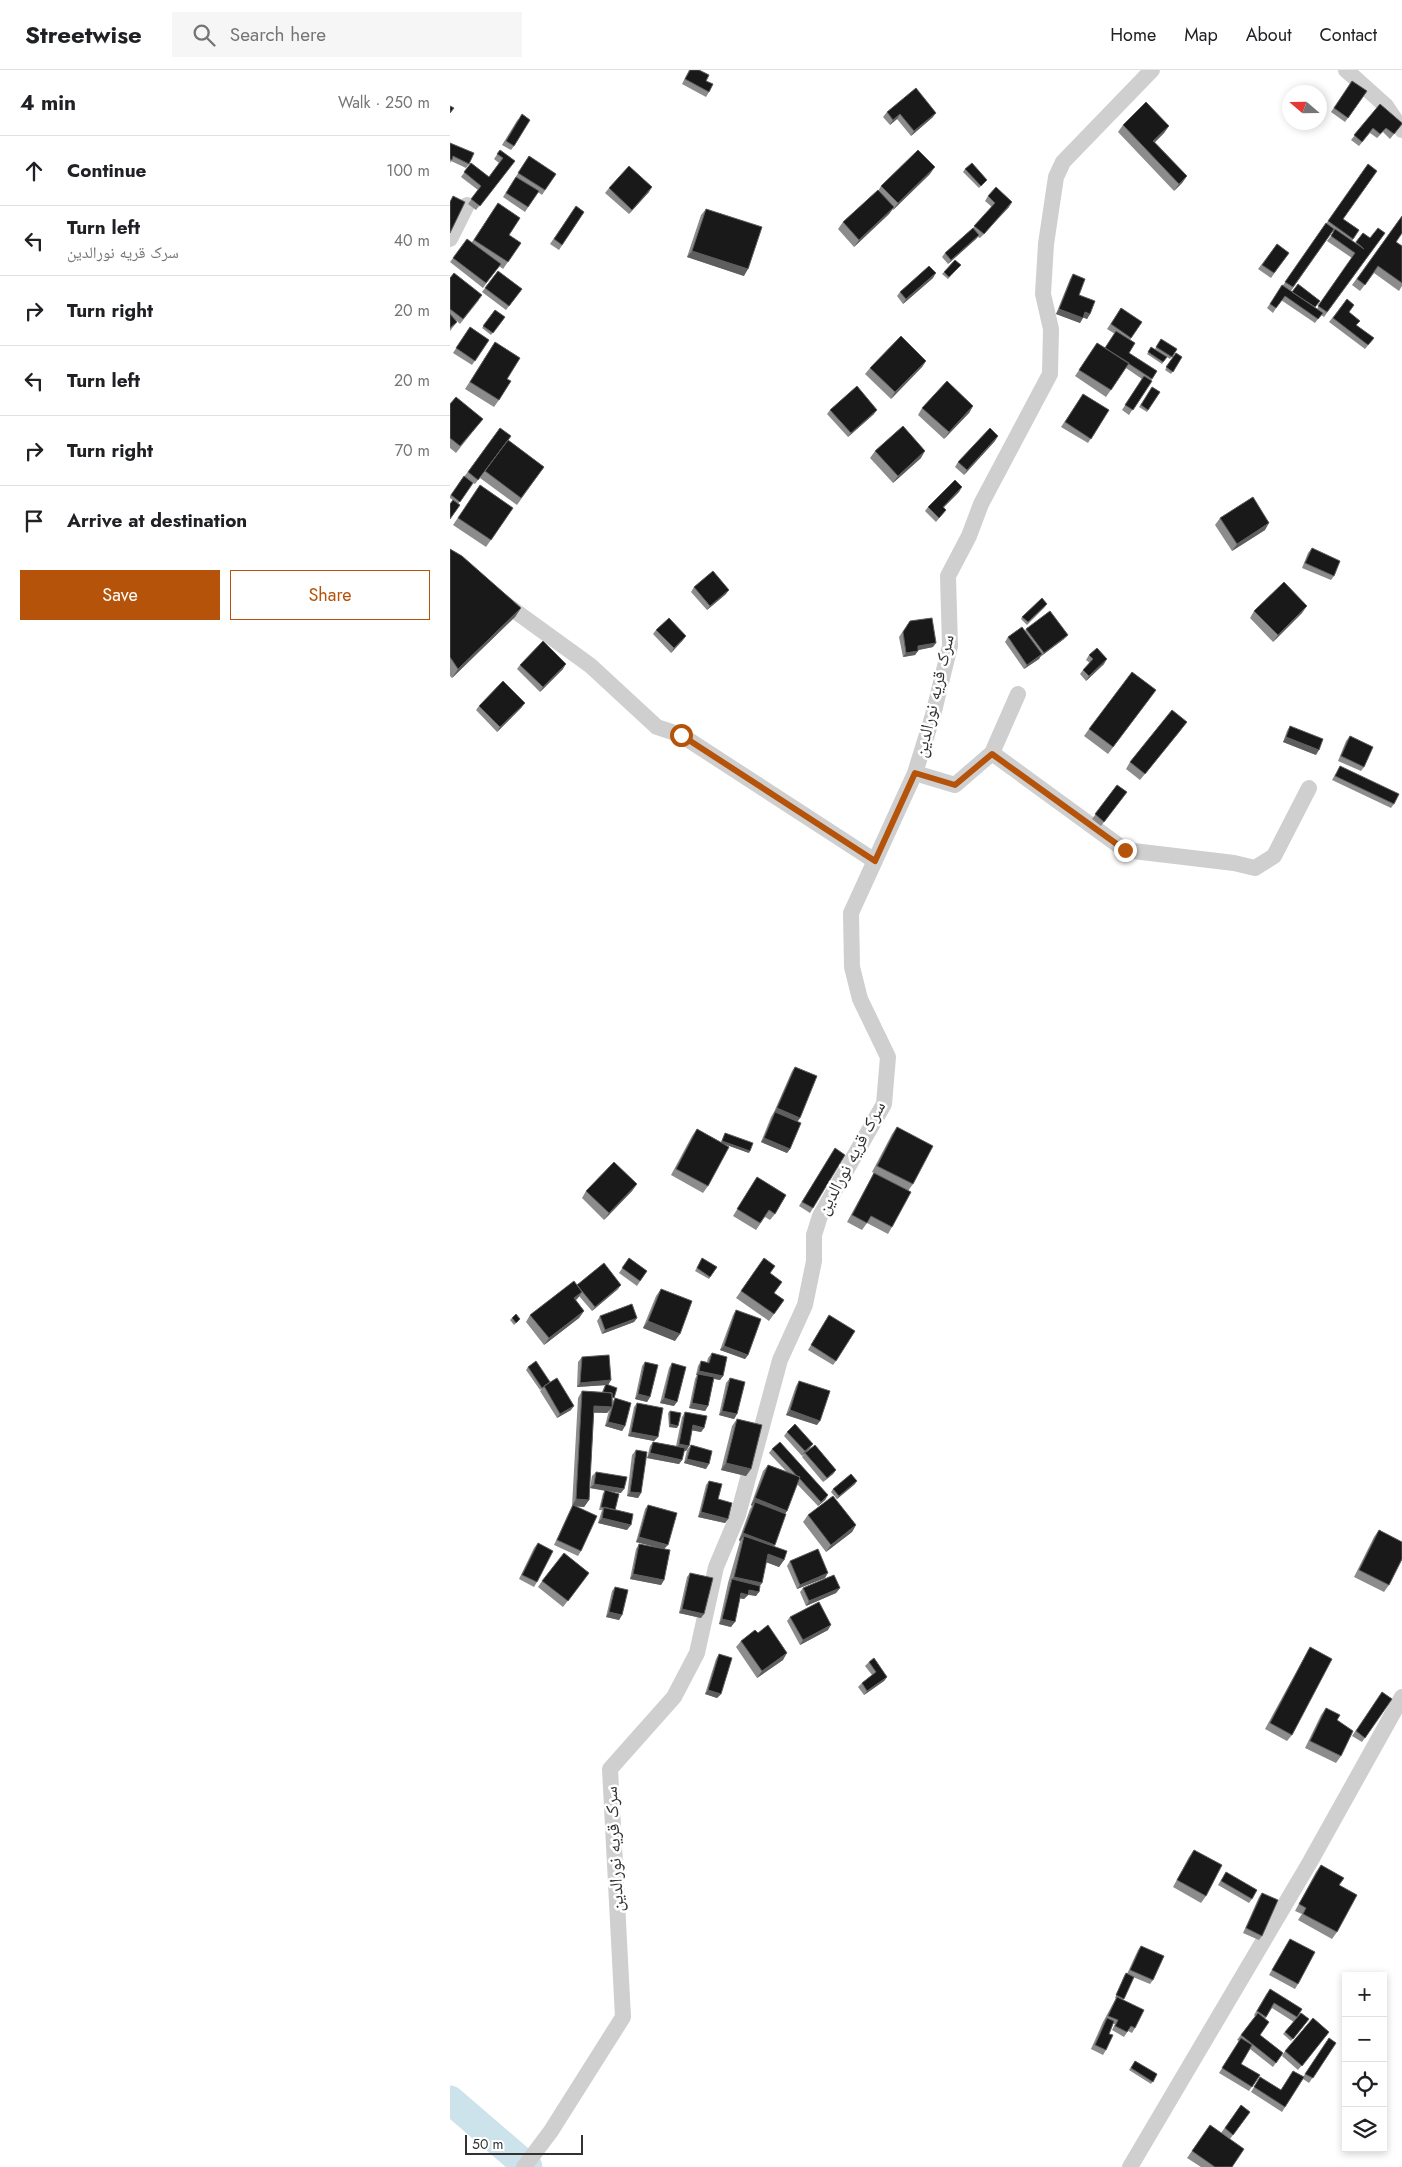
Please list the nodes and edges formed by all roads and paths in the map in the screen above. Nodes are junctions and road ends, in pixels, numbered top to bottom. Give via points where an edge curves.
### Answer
1 (1152, 70) edge
2 (1346, 70) edge
3 (1402, 130) edge
4 (467, 205) edge
5 (450, 238) edge
6 (488, 590) edge
7 (1018, 694) dead end
8 (992, 754) junction
9 (915, 773) junction
10 (1309, 788) dead end
11 (875, 861) junction
12 (1402, 1697) edge
13 (524, 2167) edge
14 (1130, 2167) edge

1 - 9 street, سرک قریه نورالدین via 1062,162 1056,177 1046,244 1043,294 1051,329 1050,374 981,504 948,576 950,646
2 - 3 street via 1386,106
4 - 5 street
6 - 11 street via 591,666 657,727 681,735
7 - 8 street
8 - 9 street via 955,785
8 - 10 street via 1125,850 1255,868 1274,856
9 - 11 street, سرک قریه نورالدین
11 - 13 street, سرک قریه نورالدین via 851,913 852,967 860,999 888,1057 884,1104 820,1216 814,1235 814,1261 805,1305 780,1360 738,1515 716,1567 697,1654 674,1697 610,1769 623,2017 551,2131
12 - 14 street via 1310,1862

